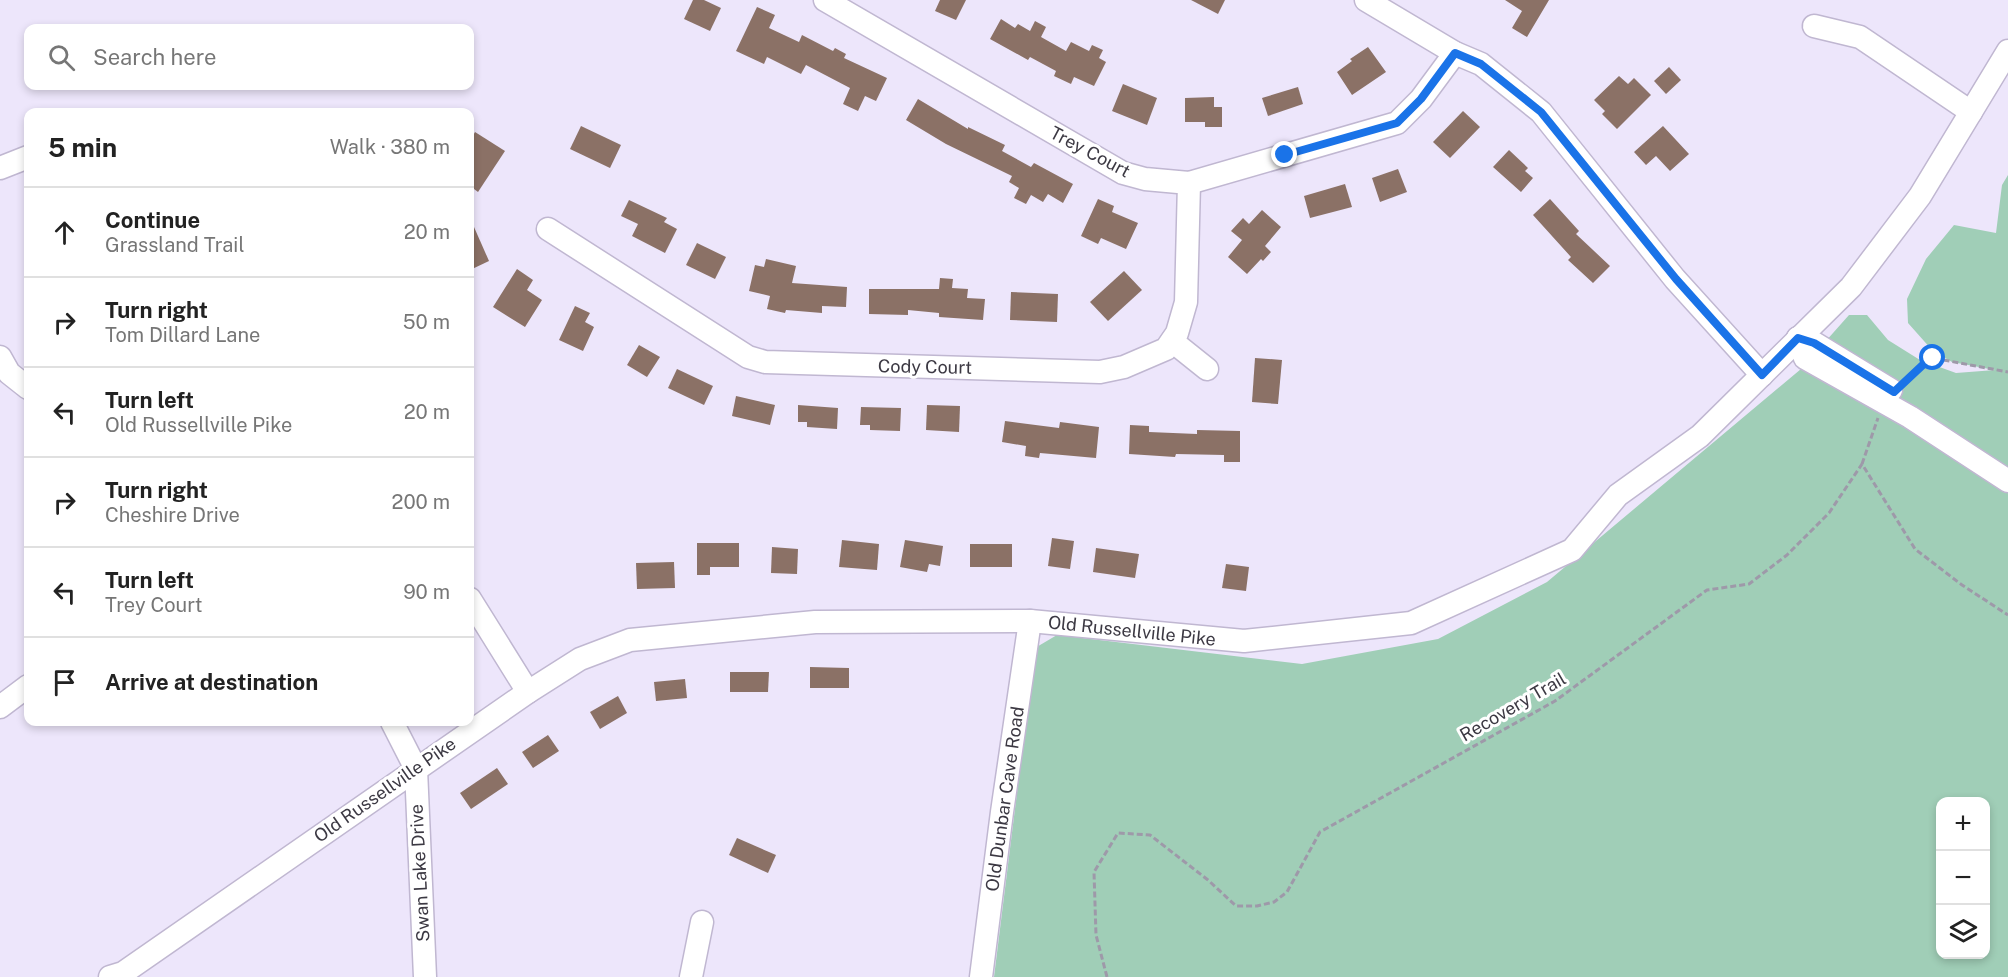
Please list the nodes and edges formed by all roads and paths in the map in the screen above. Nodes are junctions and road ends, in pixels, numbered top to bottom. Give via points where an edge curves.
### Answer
1 (825, 0) edge
2 (1366, 0) edge
3 (1814, 26) dead end
4 (2008, 51) edge
5 (1455, 53) junction
6 (1971, 112) junction
7 (24, 159) edge
8 (0, 168) edge
9 (1189, 183) junction
10 (548, 229) dead end
11 (1798, 338) junction
12 (1172, 341) junction
13 (1207, 369) dead end
14 (3, 371) edge
15 (2008, 372) edge
16 (1762, 375) junction
17 (24, 385) edge
18 (1889, 397) junction
19 (2008, 462) edge
20 (1862, 464) junction
21 (2008, 481) edge
22 (474, 605) edge
23 (2008, 615) edge
24 (1030, 621) junction
25 (24, 689) edge
26 (528, 692) junction
27 (0, 707) edge
28 (394, 726) edge
29 (416, 769) junction
30 (702, 922) dead end
31 (110, 977) edge
32 (425, 977) edge
33 (691, 977) edge
34 (981, 977) edge
35 (1107, 977) edge

1 - 9 street, Trey Court via 1123,173
2 - 5 street
3 - 6 street via 1860,37
4 - 6 street, Old Russellville Pike
5 - 9 street, Trey Court via 1421,99 1397,123
5 - 16 street via 1481,64 1541,112 1676,279
6 - 11 street, Old Russellville Pike via 1920,196 1851,287
7 - 8 street
9 - 12 street via 1186,303
10 - 12 street, Cody Court via 748,357 765,362 1100,372 1124,367 1166,349
11 - 16 street, Old Russellville Pike
11 - 18 street via 1804,358
12 - 13 street
14 - 17 street
15 - 18 path via 1933,358
16 - 24 street, Old Russellville Pike via 1700,436 1618,495 1572,550 1411,624 1244,641
18 - 19 street
18 - 20 path
18 - 21 street via 1910,417
20 - 23 path via 1915,549
20 - 35 path, Recovery Trail via 1829,513 1787,555 1749,584 1707,590 1555,701 1320,832 1287,892 1274,902 1236,906 1150,835 1118,833 1094,872 1096,935
22 - 26 street
24 - 26 street, Old Russellville Pike via 814,622 630,640 580,659
24 - 34 street, Old Dunbar Cave Road
25 - 27 street
26 - 29 street, Old Russellville Pike
28 - 29 street
29 - 31 street, Old Russellville Pike via 123,973
29 - 32 street, Swan Lake Drive
30 - 33 street

